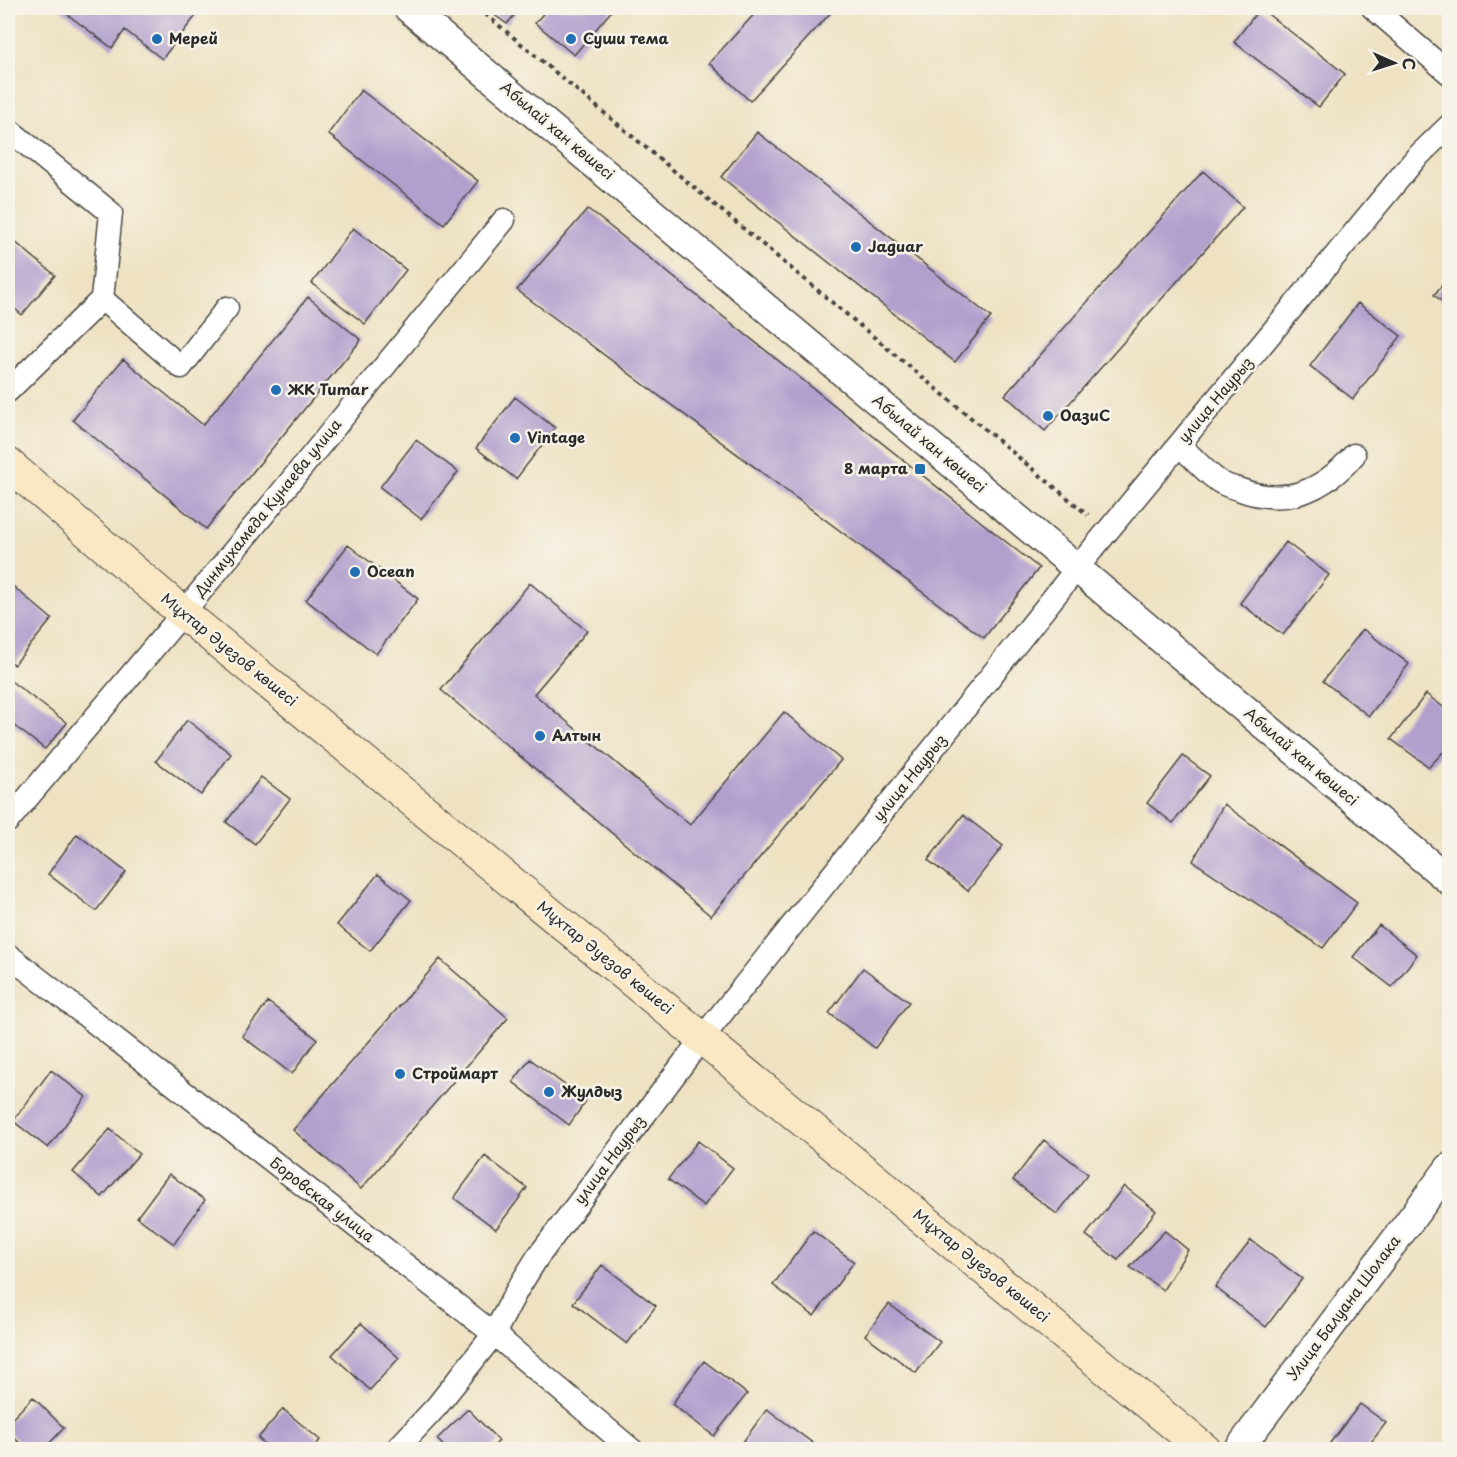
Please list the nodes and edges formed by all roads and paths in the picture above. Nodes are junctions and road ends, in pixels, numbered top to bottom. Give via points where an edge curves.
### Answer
1 (408, 8) edge
2 (478, 8) edge
3 (1373, 8) edge
4 (1449, 74) edge
5 (1449, 125) edge
6 (8, 129) edge
7 (504, 220) dead end
8 (102, 299) junction
9 (227, 308) dead end
10 (8, 391) edge
11 (1179, 445) junction
12 (1354, 456) dead end
13 (8, 464) edge
14 (1108, 531) junction
15 (1077, 568) junction
16 (183, 613) junction
17 (8, 821) edge
18 (1449, 881) edge
19 (8, 955) edge
20 (703, 1037) junction
21 (1449, 1167) edge
22 (494, 1334) junction
23 (396, 1449) edge
24 (632, 1449) edge
25 (1204, 1449) edge
26 (1238, 1449) edge

1 - 15 street, Абылай хан көшесі
2 - 14 path
3 - 4 street
5 - 11 street, улица Наурыз via 1416,158
6 - 8 street via 111,213
7 - 16 street, Динмухамеда Кунаева улица
8 - 9 street via 181,367
8 - 10 street
11 - 12 street via 1219,482 1255,496 1288,498 1320,485
11 - 14 street, улица Наурыз
13 - 16 main road, Мұхтар Әуезов көшесі
14 - 15 street, улица Наурыз
15 - 18 street, Абылай хан көшесі
15 - 20 street, улица Наурыз
16 - 17 street, Динмухамеда Кунаева улица
16 - 20 main road, Мұхтар Әуезов көшесі
19 - 22 street, Боровская улица
20 - 22 street, улица Наурыз via 537,1258
20 - 25 main road, Мұхтар Әуезов көшесі
21 - 26 street, Улица Балуана Шолака
22 - 23 street, улица Наурыз via 437,1406
22 - 24 street, Боровская улица

